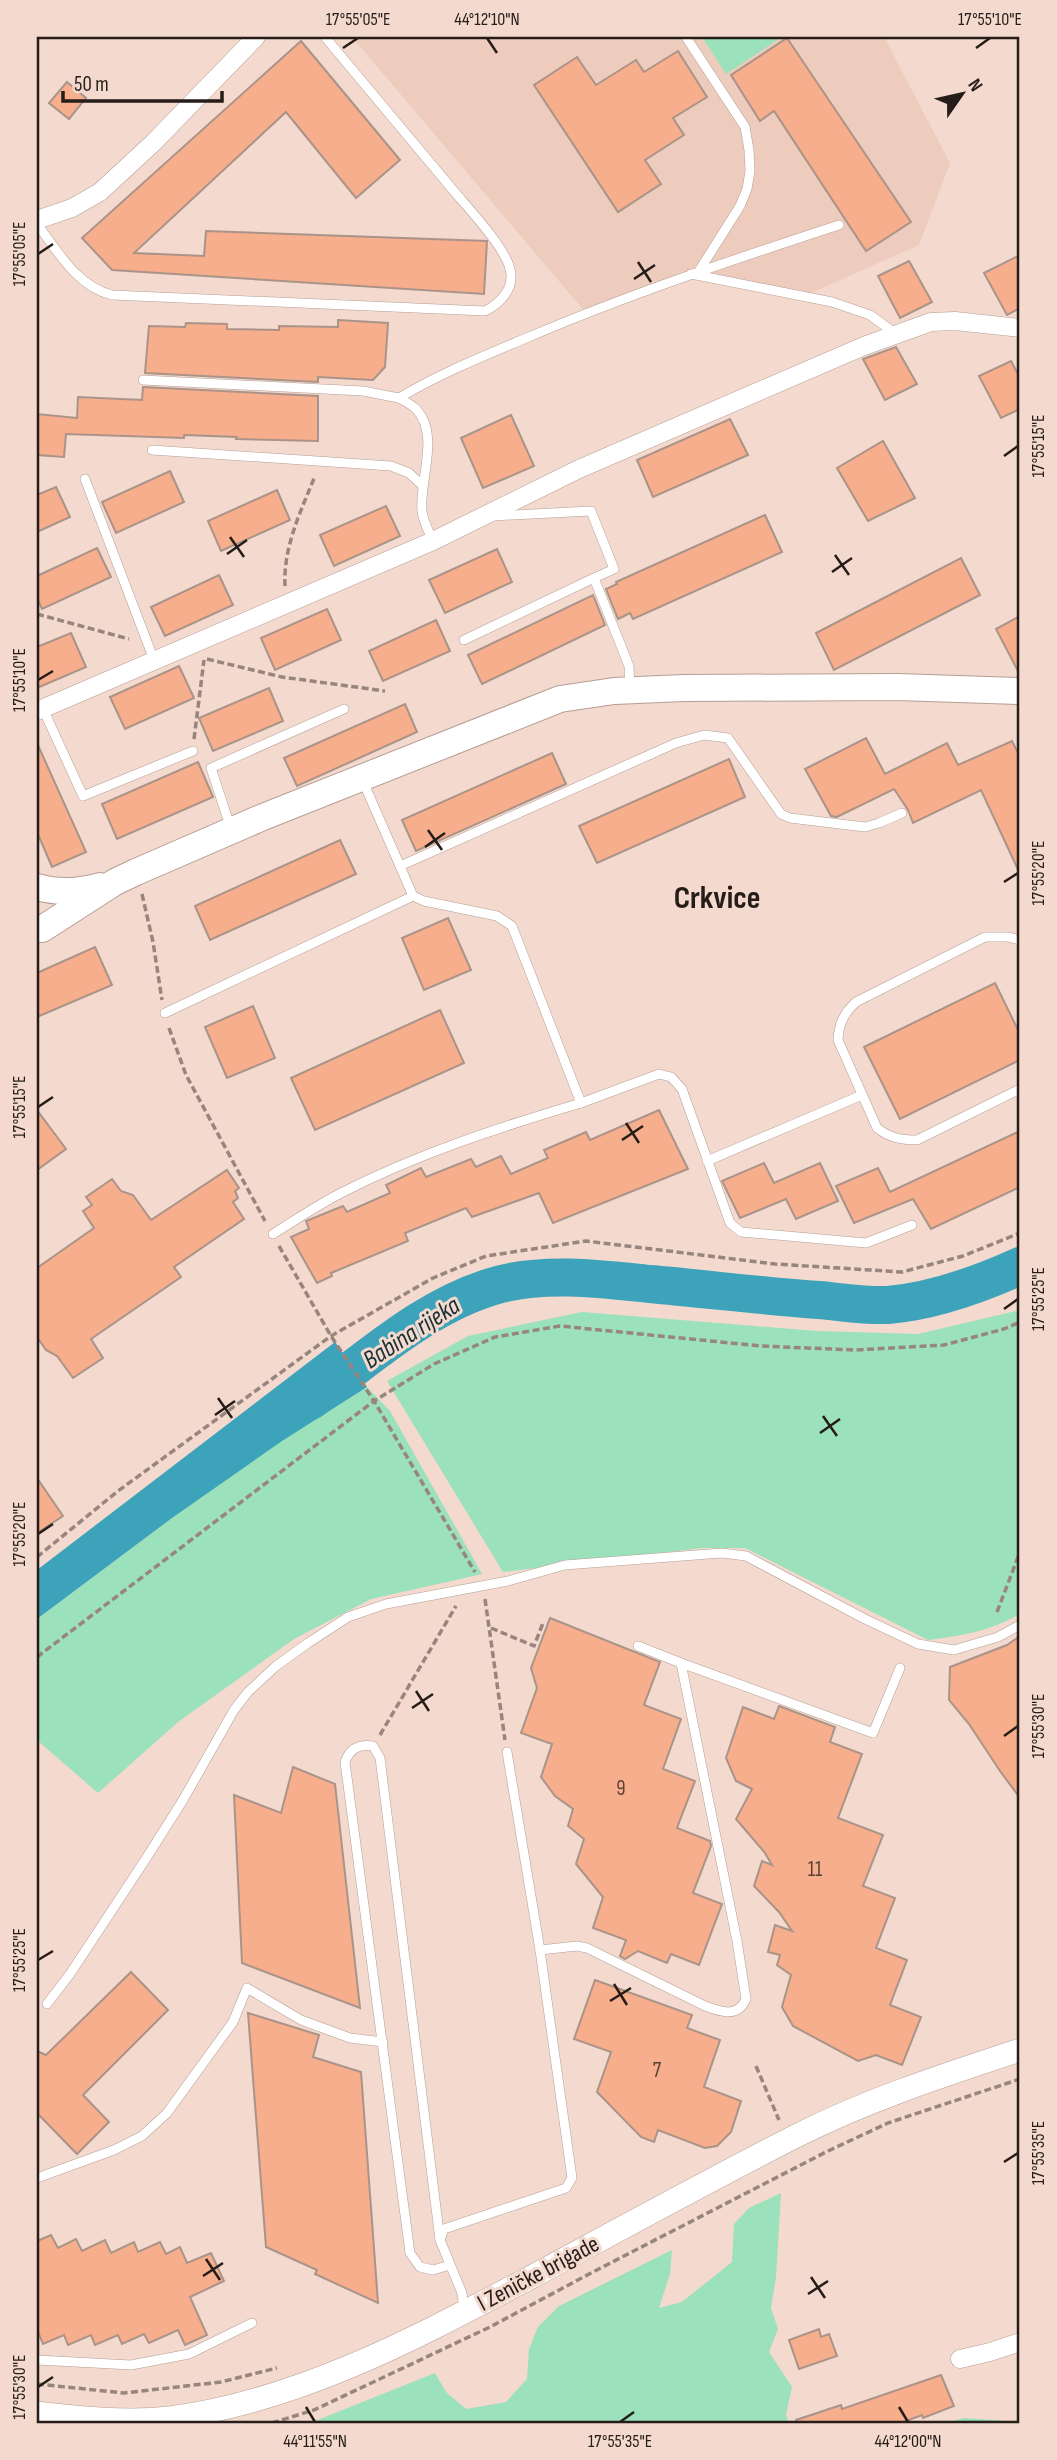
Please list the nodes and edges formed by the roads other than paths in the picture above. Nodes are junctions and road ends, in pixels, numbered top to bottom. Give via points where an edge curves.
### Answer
1 (256, 37) edge
2 (325, 37) edge
3 (686, 37) edge
4 (37, 222) edge
5 (839, 225) dead end
6 (694, 272) junction
7 (1020, 328) edge
8 (896, 334) junction
9 (144, 380) dead end
10 (399, 398) junction
11 (152, 450) dead end
12 (85, 479) dead end
13 (422, 485) junction
14 (481, 517) junction
15 (433, 541) junction
16 (594, 578) junction
17 (464, 640) dead end
18 (151, 652) junction
19 (630, 691) junction
20 (1020, 691) edge
21 (344, 709) dead end
22 (40, 710) edge
23 (193, 751) road end
24 (362, 778) junction
25 (902, 813) dead end
26 (232, 830) junction
27 (400, 866) junction
28 (126, 877) junction
29 (37, 887) edge
30 (413, 896) junction
31 (39, 933) edge
32 (1020, 940) edge
33 (165, 1013) road end
34 (1020, 1089) edge
35 (862, 1096) junction
36 (581, 1103) junction
37 (707, 1161) junction
38 (912, 1225) dead end
39 (273, 1234) road end
40 (1020, 1625) edge
41 (638, 1646) dead end
42 (681, 1664) junction
43 (900, 1668) dead end
44 (507, 1752) road end
45 (540, 1950) junction
46 (47, 2004) dead end
47 (383, 2042) junction
48 (1020, 2050) edge
49 (37, 2179) edge
50 (440, 2240) junction
51 (450, 2265) junction
52 (464, 2312) junction
53 (252, 2323) dead end
54 (1020, 2342) edge
55 (960, 2358) dead end
56 (37, 2360) edge
57 (37, 2413) edge

1 - 4 street via 100,192
2 - 4 lane via 505,257 511,277 494,307 485,312 112,295 99,292 72,270
3 - 6 lane via 745,127 750,171 740,206
5 - 6 lane
6 - 8 lane via 832,302 870,315
6 - 10 lane via 447,372
7 - 8 street via 931,322
8 - 14 street via 591,463
9 - 10 lane via 363,391
10 - 13 lane via 417,410 427,432
11 - 13 lane via 391,466
12 - 18 lane
13 - 15 lane via 422,514
14 - 15 street
14 - 16 lane via 591,511 614,569
15 - 18 street via 285,604
16 - 17 lane
16 - 19 lane via 629,666
18 - 22 street
19 - 20 main road via 897,687
19 - 24 main road via 560,699
21 - 26 lane via 211,768
22 - 23 lane via 83,796
24 - 26 main road
24 - 27 lane
25 - 27 lane via 865,827 790,818 781,814 728,738 704,735 684,739
26 - 28 main road
27 - 30 lane
28 - 29 main road via 79,892
28 - 31 main road
29 - 31 main road via 46,907
30 - 33 lane
30 - 36 lane via 497,915 512,926
32 - 35 lane via 985,937 850,1007 839,1027 838,1040
34 - 35 lane via 917,1140 900,1140 877,1128
35 - 37 lane
36 - 37 lane via 659,1074 671,1077 682,1089
36 - 39 lane via 410,1162 340,1193
37 - 38 lane via 730,1223 741,1232 866,1243
40 - 46 lane via 954,1650 918,1644 746,1556 722,1553 565,1565 386,1604 348,1617 276,1666 234,1710 147,1857
41 - 42 lane
42 - 43 lane via 873,1732
42 - 45 lane via 737,1941 746,2000 743,2007 722,2012 705,2006 587,1948
44 - 45 lane
45 - 50 lane via 572,2178 566,2188 444,2229
47 - 49 lane via 350,2038 301,2020 247,1988 233,2022 167,2113 142,2136
47 - 50 lane via 345,1762 358,1746 373,1746 380,1758
47 - 51 lane via 410,2253 419,2267 433,2270
48 - 52 street, I Zeničke brigade via 905,2088 798,2135
50 - 51 lane
51 - 52 lane via 462,2293
52 - 57 street, I Zeničke brigade via 362,2363 245,2404 167,2418
53 - 56 lane via 189,2354 131,2365
54 - 55 street

